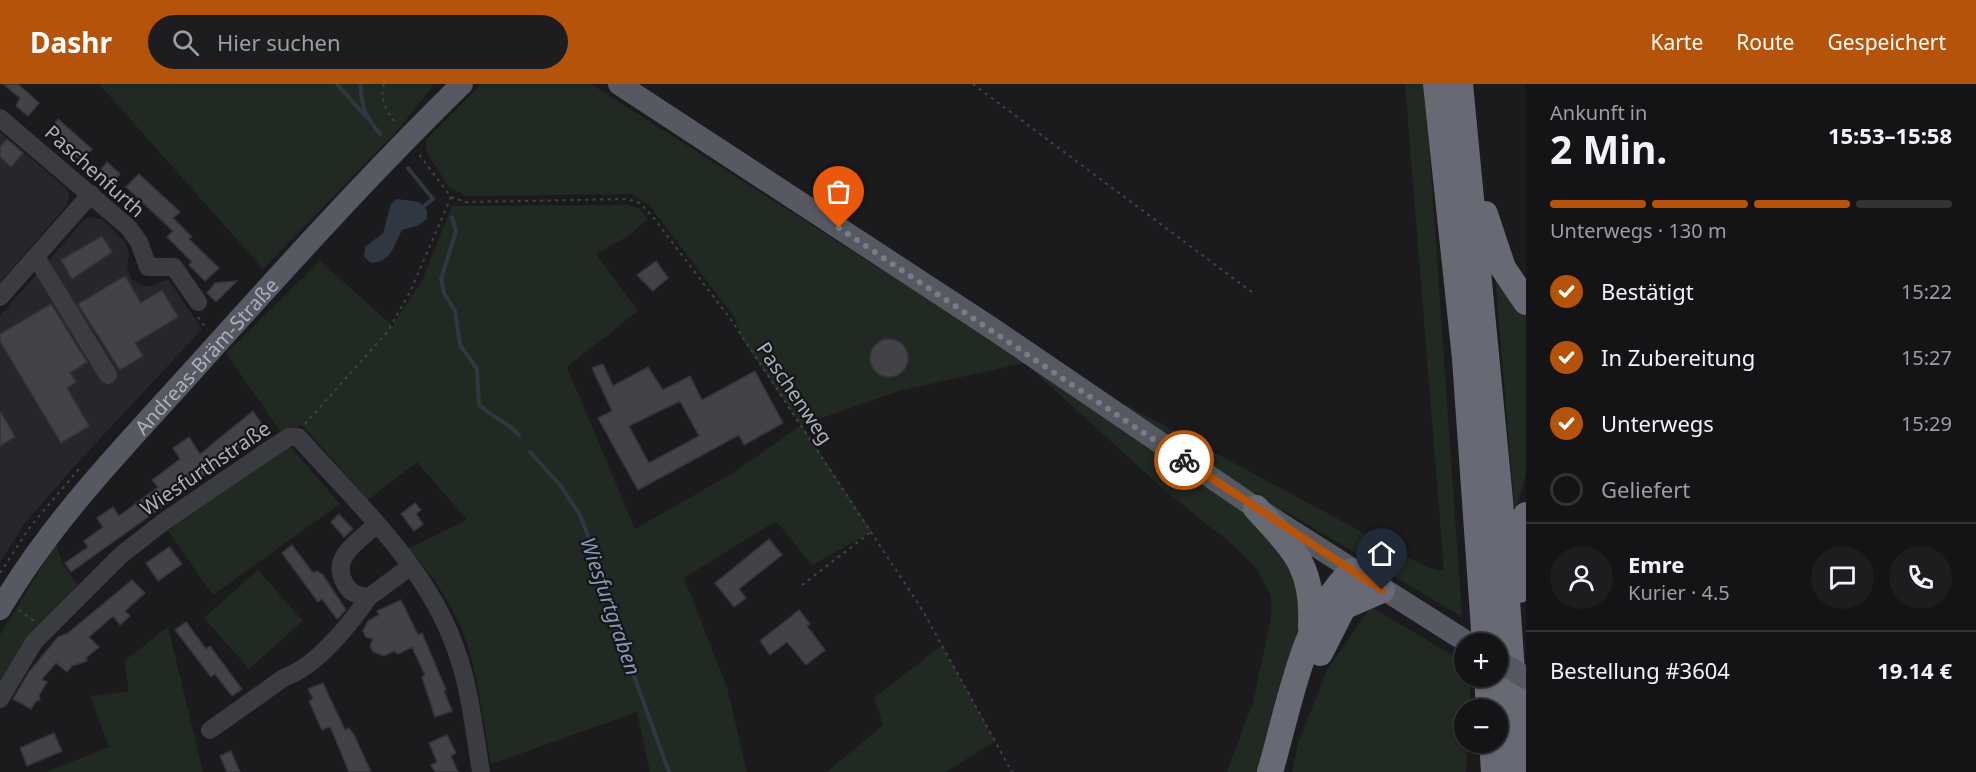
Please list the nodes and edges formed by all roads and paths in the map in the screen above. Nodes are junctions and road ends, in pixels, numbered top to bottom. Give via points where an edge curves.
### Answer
1 (384, 84) edge
2 (451, 84) edge
3 (462, 84) edge
4 (619, 84) edge
5 (973, 84) edge
6 (1436, 84) edge
7 (1460, 84) edge
8 (430, 116) junction
9 (0, 118) edge
10 (407, 138) junction
11 (1470, 167) junction
12 (91, 194) junction
13 (451, 197) junction
14 (36, 256) junction
15 (1253, 293) dead end
16 (0, 297) edge
17 (198, 302) dead end
18 (1526, 302) edge
19 (108, 375) dead end
20 (298, 437) junction
21 (1256, 508) junction
22 (1526, 515) edge
23 (376, 525) junction
24 (872, 532) junction
25 (411, 566) junction
26 (1352, 571) junction
27 (802, 585) dead end
28 (1382, 590) junction
29 (369, 597) junction
30 (3, 604) edge
31 (1345, 606) junction
32 (46, 629) junction
33 (1311, 632) junction
34 (1484, 633) edge
35 (1493, 633) edge
36 (1454, 634) edge
37 (1508, 636) edge
38 (1508, 672) edge
39 (1526, 678) edge
40 (1500, 687) edge
41 (0, 699) edge
42 (210, 730) dead end
43 (1478, 753) edge
44 (1493, 753) edge
45 (481, 772) edge
46 (1012, 772) edge
47 (1270, 772) edge
48 (1281, 772) edge
49 (1478, 772) edge
50 (1494, 772) edge
51 (1519, 772) edge

1 - 10 path via 384,106
2 - 8 main road, Andreas-Bräm-Straße
3 - 8 main road, Andreas-Bräm-Straße
4 - 21 main road via 993,329
5 - 15 path
6 - 34 highway via 1465,359
7 - 11 highway
8 - 10 main road, Andreas-Bräm-Straße
9 - 12 street, Paschenfurth
10 - 13 path
10 - 30 main road, Andreas-Bräm-Straße via 76,500 25,566
11 - 18 highway via 1503,268
11 - 35 highway
12 - 14 street
12 - 17 street, Paschenfurth via 128,227 139,242 148,267 174,267
13 - 20 path via 410,292 388,331 308,418
13 - 24 path, Paschenweg via 466,202 612,199 640,203 732,321
14 - 16 street
14 - 19 street
20 - 23 street, Wiesfurthstraße
20 - 32 street, Wiesfurthstraße via 289,437 162,523 121,555
21 - 26 main road
21 - 33 highway via 1297,554 1308,577
22 - 37 highway via 1519,609
23 - 25 street, Wiesfurthstraße
23 - 29 street via 342,557 339,572 353,594
24 - 27 path
24 - 46 path, Paschenweg via 923,611
25 - 29 street
25 - 45 street, Wiesfurthstraße via 443,616 456,648
26 - 28 main road
26 - 31 highway via 1352,590
26 - 33 highway via 1336,585
28 - 31 highway
28 - 36 main road
29 - 42 street via 325,650
30 - 32 path
31 - 48 highway via 1320,653
32 - 41 street, Wiesfurthstraße
33 - 47 highway
38 - 39 main road, bridge
40 - 51 highway
43 - 49 highway
44 - 50 highway

